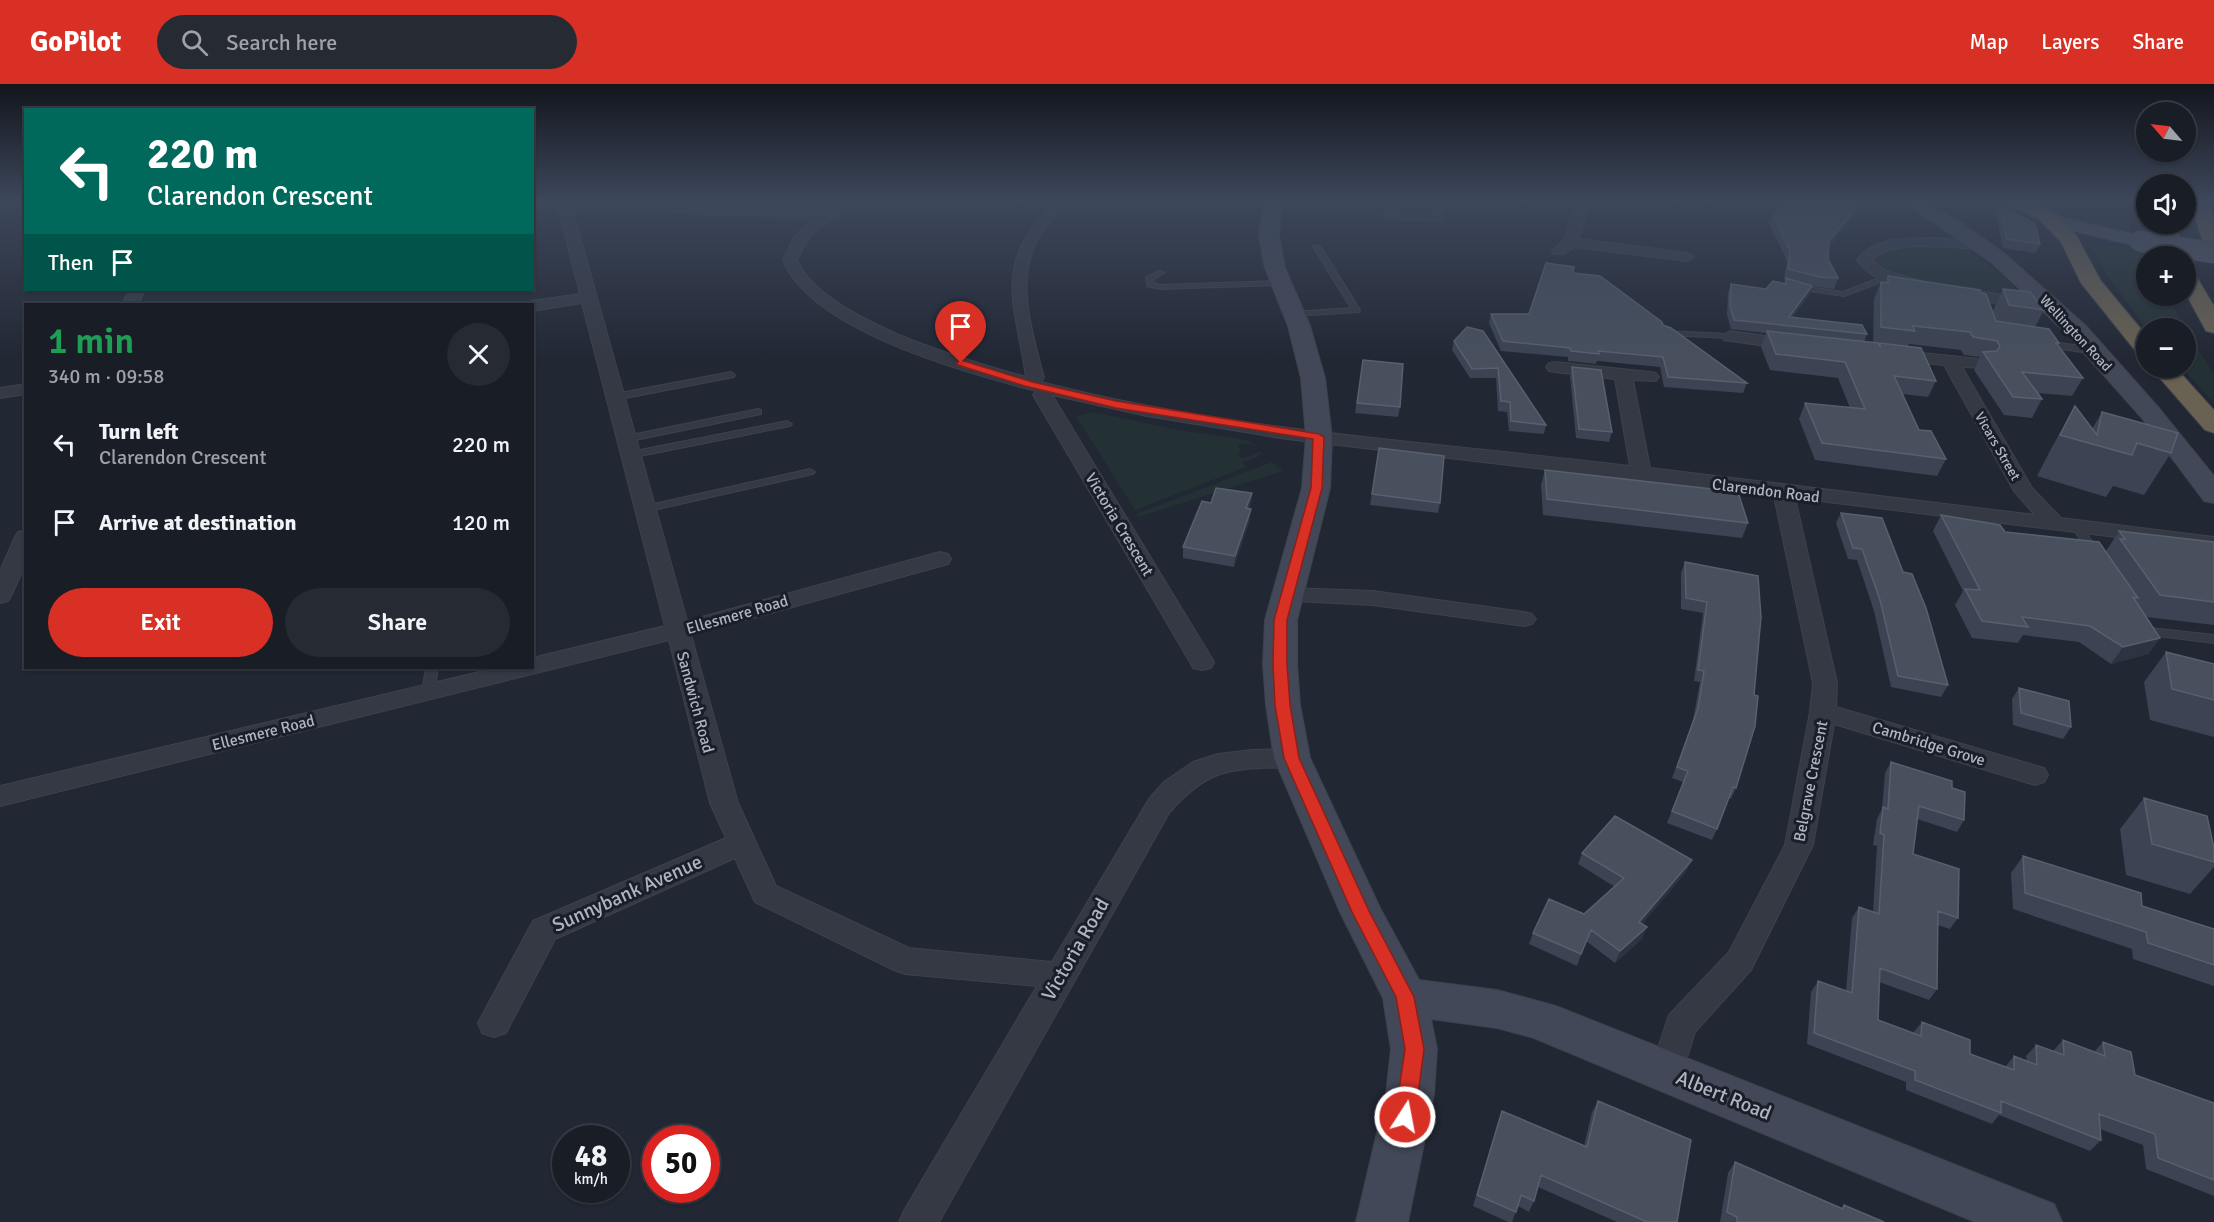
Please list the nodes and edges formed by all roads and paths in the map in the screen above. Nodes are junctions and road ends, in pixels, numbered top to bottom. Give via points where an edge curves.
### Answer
1 (577, 254) edge
2 (793, 254) edge
3 (1023, 254) edge
4 (1272, 254) edge
5 (1321, 254) edge
6 (1652, 254) edge
7 (1866, 254) edge
8 (1991, 254) edge
9 (2077, 254) edge
10 (1687, 257) dead end
11 (1160, 273) dead end
12 (1890, 278) junction
13 (1281, 283) junction
14 (1790, 285) edge
15 (2196, 294) edge
16 (589, 297) junction
17 (1982, 304) edge
18 (534, 306) edge
19 (2045, 307) junction
20 (1294, 314) junction
21 (2214, 326) edge
22 (1665, 333) edge
23 (1730, 336) joint
24 (2136, 337) edge
25 (2035, 342) edge
26 (1812, 346) edge
27 (2095, 351) junction
28 (1881, 354) edge
29 (1950, 361) junction
30 (1980, 364) edge
31 (1555, 367) dead end
32 (1623, 374) junction
33 (731, 375) dead end
34 (1650, 377) dead end
35 (2172, 378) edge
36 (1029, 384) junction
37 (24, 389) edge
38 (1048, 389) junction
39 (0, 393) edge
40 (615, 397) junction
41 (758, 412) dead end
42 (787, 424) dead end
43 (2214, 425) edge
44 (1319, 437) junction
45 (628, 447) junction
46 (810, 472) dead end
47 (1641, 473) junction
48 (1783, 492) junction
49 (2214, 495) edge
50 (645, 509) junction
51 (2055, 524) junction
52 (2076, 526) junction
53 (24, 542) edge
54 (2214, 543) edge
55 (940, 559) dead end
56 (2101, 564) edge
57 (0, 596) edge
58 (1286, 596) junction
59 (2133, 612) edge
60 (1524, 619) dead end
61 (677, 631) junction
62 (2214, 639) edge
63 (1202, 662) dead end
64 (534, 666) edge
65 (519, 669) edge
66 (430, 680) edge
67 (1823, 712) junction
68 (1292, 758) junction
69 (2035, 775) dead end
70 (0, 796) edge
71 (741, 843) junction
72 (1058, 979) junction
73 (1405, 997) junction
74 (494, 1023) dead end
75 (1667, 1072) junction
76 (918, 1222) edge
77 (1382, 1222) edge
78 (2036, 1222) edge

1 - 16 street, Sandwich Road
2 - 36 street, Clarendon Road via 790,260 797,276 809,289 882,333
3 - 36 street via 1018,274 1021,320 1035,378
4 - 13 main road
5 - 20 lane via 1356,310
6 - 10 street
7 - 12 street via 1866,265
8 - 19 main road, Wellington Road via 2017,274
9 - 24 highway via 2092,284
11 - 13 lane via 1149,279 1150,284 1160,287
12 - 14 lane via 1844,294
12 - 19 street
13 - 20 main road
15 - 21 highway
16 - 18 street
16 - 40 street, Sandwich Road
17 - 19 lane via 2022,310
19 - 27 main road, Wellington Road
20 - 44 main road via 1313,378
22 - 23 lane
23 - 26 street
25 - 27 lane
27 - 49 main road, Wellington Road
28 - 29 street
29 - 30 street
29 - 51 street, Vicars Street via 2024,491
31 - 32 street
32 - 34 street
32 - 47 street
33 - 40 lane
35 - 43 highway
36 - 38 street, Clarendon Road
37 - 39 street
38 - 44 street, Clarendon Road via 1180,417
38 - 63 street, Victoria Crescent via 1042,394
40 - 45 street, Sandwich Road
41 - 45 lane
42 - 45 lane
44 - 47 street, Clarendon Road
44 - 58 main road via 1316,488
45 - 50 street, Sandwich Road
46 - 50 lane
47 - 48 street, Clarendon Road
48 - 51 street, Clarendon Road
48 - 67 street, Belgrave Crescent via 1825,683
50 - 61 street, Sandwich Road
51 - 52 street, Clarendon Road
52 - 54 street, Clarendon Road
52 - 56 lane
53 - 57 street
55 - 61 street, Ellesmere Road
58 - 60 street via 1373,598
58 - 68 main road via 1280,664
59 - 62 lane via 2146,631
61 - 64 street, Ellesmere Road
61 - 71 street, Sandwich Road via 724,803
65 - 66 street, Ellesmere Road
66 - 70 street, Ellesmere Road
67 - 69 street, Cambridge Grove
67 - 75 street, Belgrave Crescent via 1799,845 1740,961 1681,1025
68 - 72 street, Victoria Road via 1219,763 1198,770 1179,783 1159,806
68 - 73 main road via 1361,912
71 - 72 street, Sandwich Road via 765,894 905,961 1047,974
71 - 74 street, Sunnybank Avenue via 544,930
72 - 76 street, Victoria Road
73 - 75 main road, Albert Road via 1497,1009 1540,1020
73 - 77 main road via 1414,1049 1410,1094
75 - 78 main road, Albert Road

